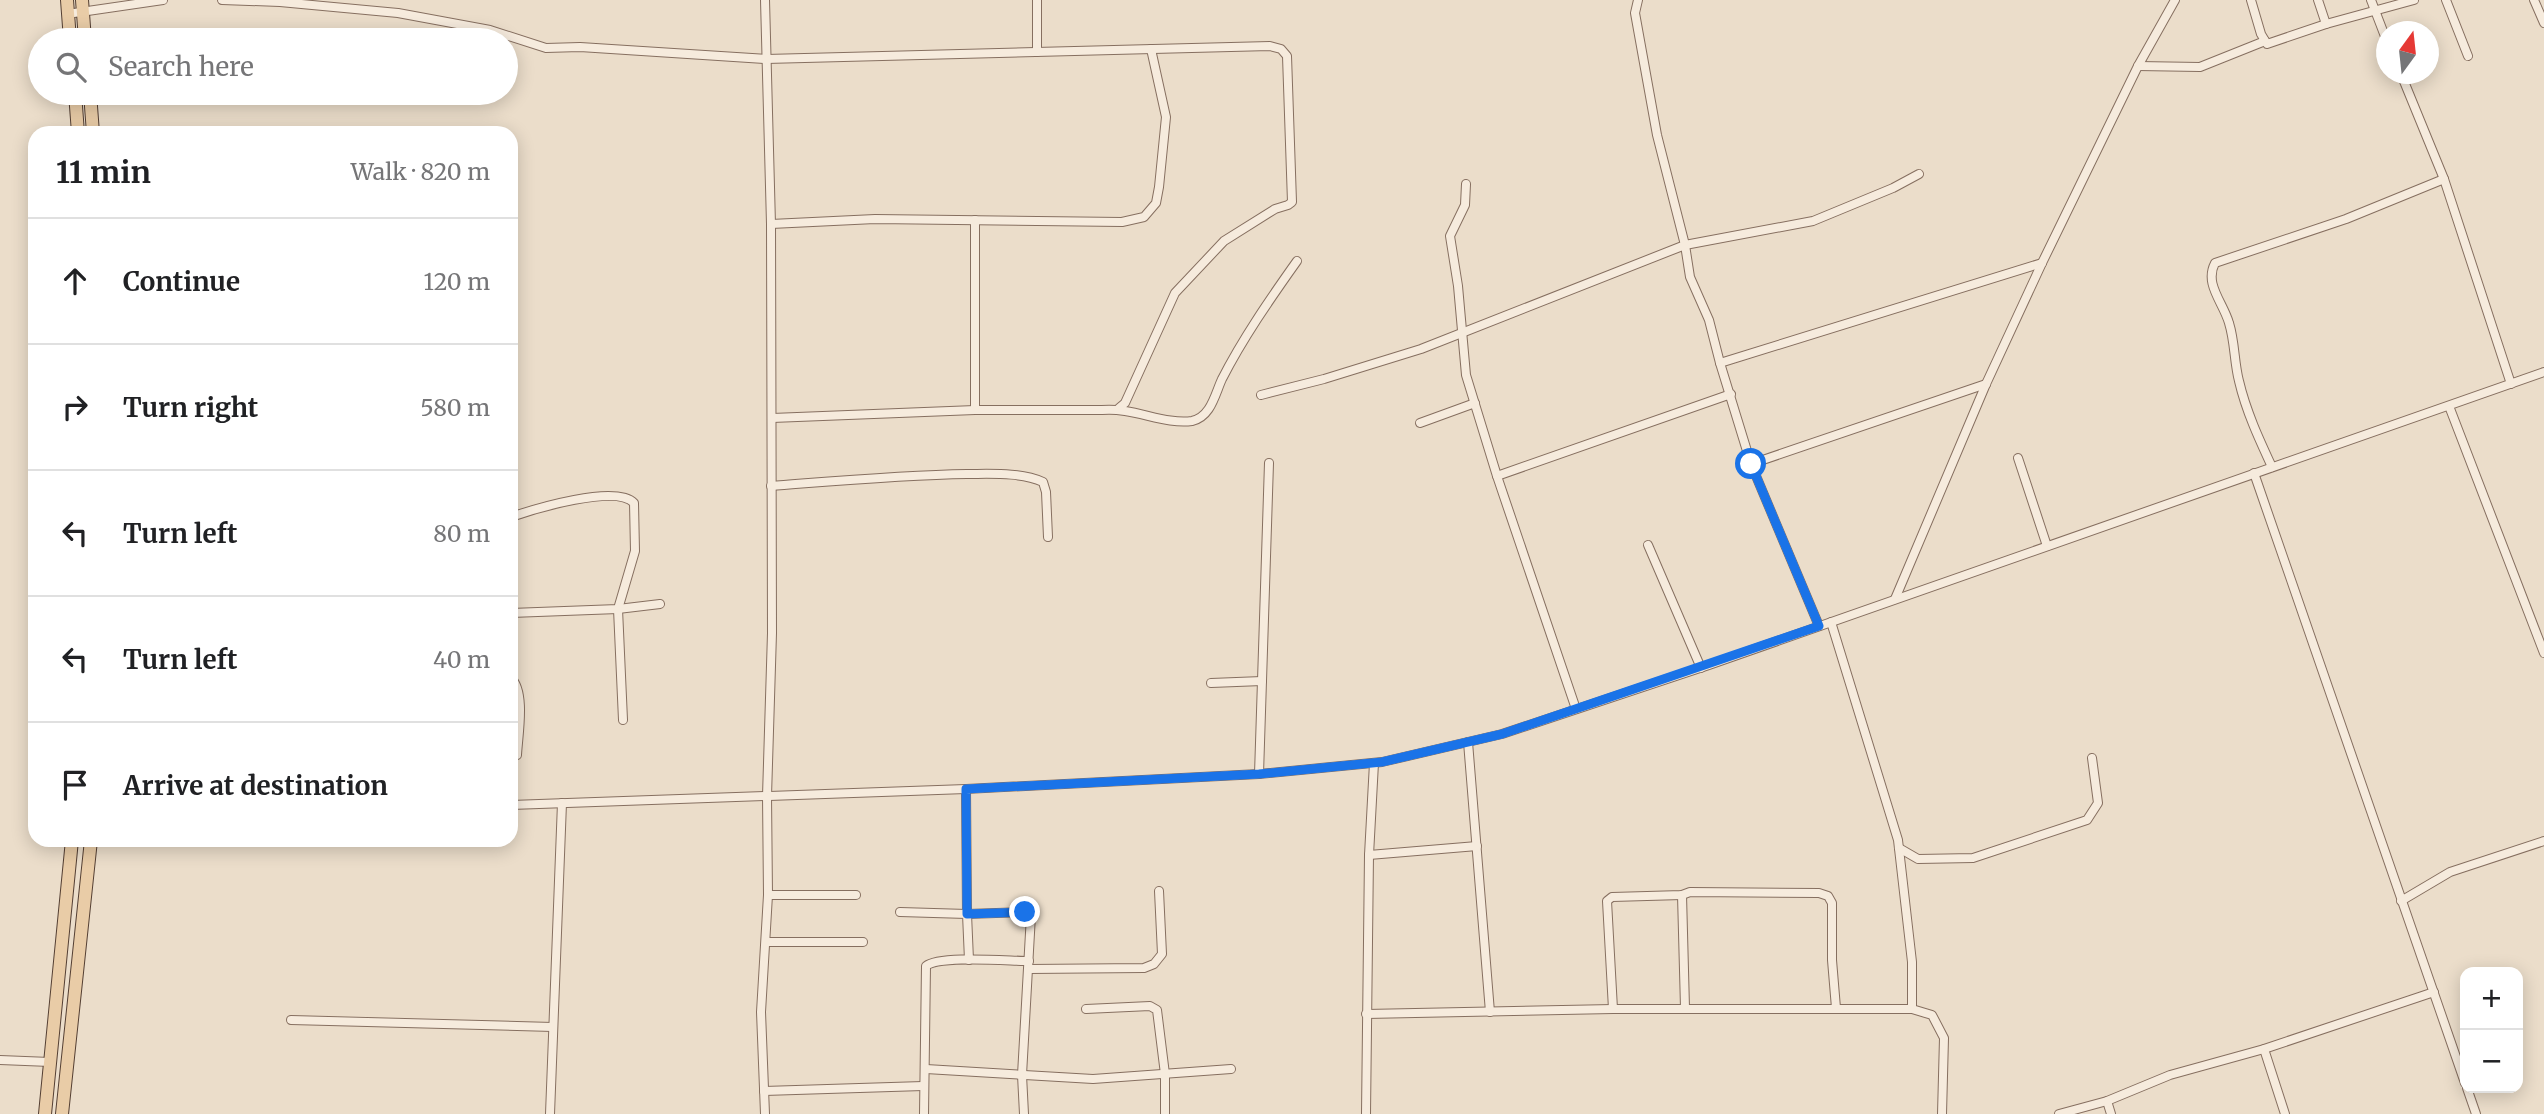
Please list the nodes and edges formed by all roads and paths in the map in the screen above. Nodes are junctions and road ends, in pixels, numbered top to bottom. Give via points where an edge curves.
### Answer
1 (67, 0) edge
2 (163, 0) edge
3 (222, 0) edge
4 (765, 0) edge
5 (1037, 0) edge
6 (1638, 0) edge
7 (2175, 0) edge
8 (2251, 0) edge
9 (2318, 0) edge
10 (2371, 0) edge
11 (2414, 0) edge
12 (2446, 0) edge
13 (2534, 0) edge
14 (82, 6) edge
15 (2375, 12) junction
16 (67, 14) junction
17 (2379, 21) edge
18 (2544, 23) edge
19 (2326, 24) junction
20 (69, 28) edge
21 (84, 28) edge
22 (478, 28) edge
23 (518, 39) edge
24 (2265, 41) junction
25 (1151, 49) junction
26 (1037, 52) junction
27 (2469, 56) dead end
28 (766, 59) junction
29 (2138, 66) junction
30 (2405, 84) edge
31 (76, 105) edge
32 (91, 105) edge
33 (77, 126) edge
34 (92, 126) edge
35 (1919, 174) dead end
36 (2444, 179) junction
37 (1466, 184) dead end
38 (975, 220) junction
39 (771, 223) junction
40 (1685, 245) junction
41 (1297, 261) dead end
42 (2042, 263) junction
43 (1461, 334) junction
44 (1720, 363) junction
45 (2544, 372) edge
46 (1986, 384) junction
47 (2511, 384) junction
48 (1731, 394) junction
49 (1261, 395) dead end
50 (1475, 404) junction
51 (2449, 406) junction
52 (1119, 408) junction
53 (975, 410) junction
54 (772, 418) junction
55 (1420, 423) dead end
56 (2018, 458) dead end
57 (1269, 463) dead end
58 (1751, 464) junction
59 (2272, 467) junction
60 (2254, 473) junction
61 (1497, 476) junction
62 (771, 486) junction
63 (518, 515) edge
64 (1048, 537) dead end
65 (1648, 545) dead end
66 (2047, 546) junction
67 (1895, 599) junction
68 (660, 604) dead end
69 (618, 609) junction
70 (518, 612) edge
71 (1831, 622) junction
72 (1819, 626) junction
73 (2544, 653) edge
74 (1701, 668) junction
75 (1262, 681) junction
76 (1211, 683) dead end
77 (518, 689) edge
78 (1576, 709) junction
79 (623, 720) dead end
80 (518, 737) edge
81 (1468, 742) junction
82 (2092, 758) dead end
83 (1374, 763) junction
84 (1259, 774) junction
85 (966, 789) junction
86 (767, 796) junction
87 (562, 803) junction
88 (518, 805) edge
89 (2544, 841) edge
90 (1477, 846) junction
91 (71, 847) edge
92 (90, 847) edge
93 (1899, 848) junction
94 (1369, 855) junction
95 (1159, 891) dead end
96 (768, 895) junction
97 (856, 895) dead end
98 (1682, 895) junction
99 (2401, 901) junction
100 (900, 912) dead end
101 (967, 914) junction
102 (766, 942) junction
103 (863, 942) dead end
104 (969, 960) junction
105 (1029, 965) junction
106 (2434, 992) junction
107 (1685, 1008) junction
108 (1836, 1008) junction
109 (1086, 1009) dead end
110 (1613, 1009) junction
111 (1912, 1009) junction
112 (1490, 1012) junction
113 (1366, 1014) junction
114 (291, 1020) dead end
115 (553, 1027) junction
116 (2264, 1049) junction
117 (0, 1060) edge
118 (50, 1062) junction
119 (2460, 1068) edge
120 (926, 1069) junction
121 (1231, 1069) dead end
122 (1022, 1074) junction
123 (1165, 1074) junction
124 (923, 1086) junction
125 (764, 1090) junction
126 (2469, 1093) edge
127 (2107, 1101) junction
128 (46, 1114) edge
129 (62, 1114) edge
130 (550, 1114) edge
131 (765, 1114) edge
132 (924, 1114) edge
133 (1024, 1114) edge
134 (1165, 1114) edge
135 (1366, 1114) edge
136 (1942, 1114) edge
137 (2059, 1114) edge
138 (2111, 1114) edge
139 (2285, 1114) edge
140 (2476, 1114) edge

1 - 16 main road
2 - 14 street
3 - 22 street via 398,13
4 - 28 street
5 - 26 street
6 - 40 street via 1635,13 1657,135
7 - 29 street
8 - 24 street
9 - 19 street
10 - 15 street
11 - 15 street
12 - 27 street
13 - 18 street
14 - 16 street
14 - 21 main road
15 - 17 street
15 - 19 street
16 - 20 main road
19 - 24 street
23 - 28 street via 546,48
24 - 29 street via 2200,67
25 - 26 street
25 - 38 street via 1166,117 1156,203 1144,217 1122,222
25 - 52 street via 1270,46 1285,51 1293,196 1288,205 1224,241 1174,293
26 - 28 street
28 - 39 street
29 - 42 street
30 - 36 street
31 - 33 main road
32 - 34 main road
35 - 40 street via 1813,221
36 - 47 street
36 - 59 street via 2346,219 2215,263 2212,285 2229,324 2251,421
37 - 43 street via 1465,205 1450,236
38 - 39 street
38 - 53 street
39 - 54 street
40 - 43 street
40 - 44 street via 1690,278 1709,320
41 - 52 street via 1251,329 1209,410 1194,421
42 - 44 street
42 - 46 street
43 - 49 street
43 - 50 street
44 - 48 street
45 - 47 street
46 - 58 street
46 - 67 street
47 - 51 street
48 - 58 street
48 - 61 street
50 - 55 street
50 - 61 street
51 - 59 street
51 - 73 street
52 - 53 street
53 - 54 street
54 - 62 street
56 - 66 street
57 - 75 street
58 - 72 street
59 - 60 street
60 - 66 street
60 - 99 street
61 - 78 street
62 - 64 street via 932,474 1034,478 1043,482 1046,492
62 - 86 street
63 - 69 street via 579,499 631,500 635,551
65 - 74 street
66 - 67 street
67 - 71 street
68 - 69 street
69 - 70 street
69 - 79 street
71 - 72 street
71 - 93 street
72 - 74 street
74 - 78 street
75 - 76 street
75 - 84 street
77 - 80 street
78 - 81 street
81 - 83 street
81 - 90 street
82 - 93 street via 2098,803 2087,820 1973,858 1918,859
83 - 84 street
83 - 94 street
84 - 85 street
85 - 86 street
85 - 101 street
86 - 87 street
86 - 96 street
87 - 88 street
87 - 115 street
89 - 99 street via 2450,872
90 - 94 street
90 - 112 street
91 - 118 main road
92 - 129 main road
93 - 111 street via 1912,962
94 - 113 street
95 - 105 street via 1162,954 1154,964 1144,968
96 - 97 street
96 - 102 street
98 - 107 street
98 - 108 street via 1828,896
98 - 110 street via 1612,897 1607,901
99 - 106 street
100 - 101 street
101 - 104 street
101 - 105 street via 1029,913
102 - 103 street
102 - 125 street via 761,1012
104 - 105 street
104 - 120 street via 926,966
105 - 122 street
106 - 116 street
106 - 119 street
107 - 108 street
107 - 110 street
108 - 111 street
109 - 123 street via 1150,1006 1157,1010
110 - 112 street
111 - 136 street via 1932,1016 1944,1038
112 - 113 street
113 - 135 street
114 - 115 street
115 - 130 street
116 - 127 street via 2170,1075
116 - 139 street
117 - 118 street
118 - 128 main road
120 - 122 street
120 - 124 street
121 - 123 street
122 - 123 street via 1093,1079
122 - 133 street
123 - 134 street
124 - 125 street
124 - 132 street
125 - 131 street
126 - 140 street
127 - 137 street
127 - 138 street

